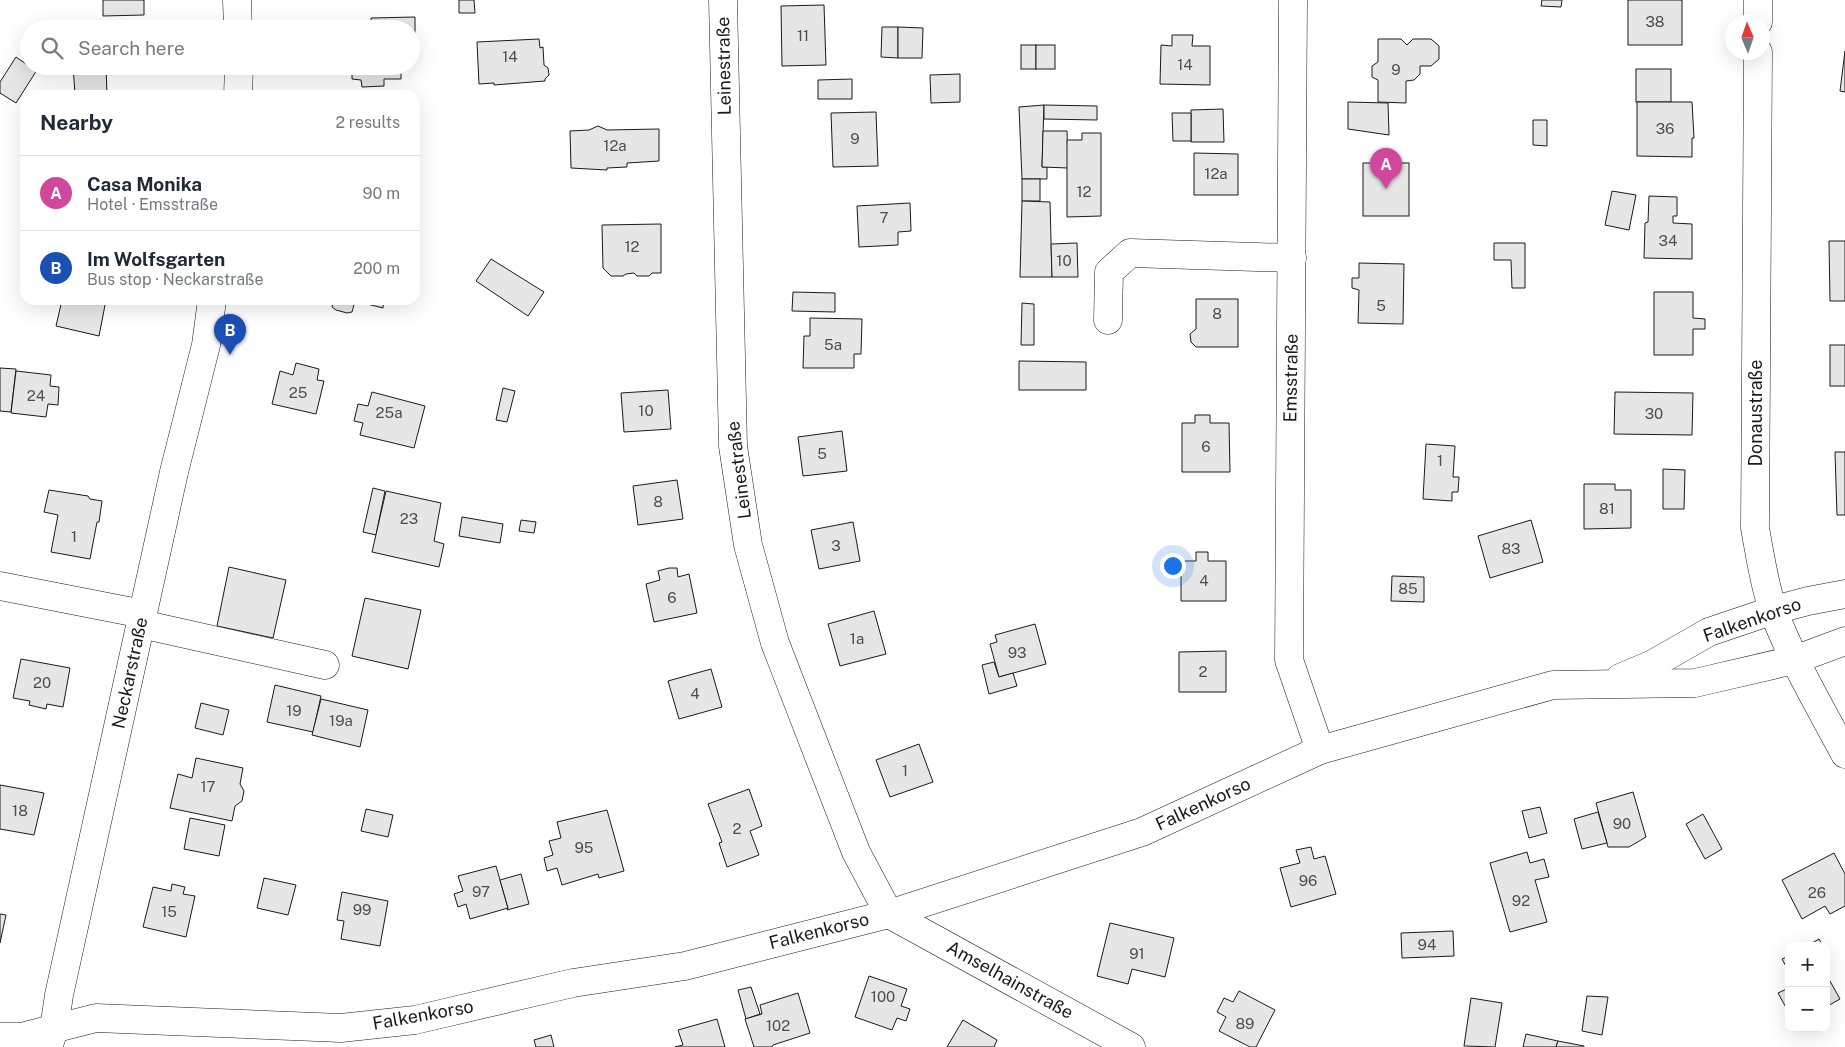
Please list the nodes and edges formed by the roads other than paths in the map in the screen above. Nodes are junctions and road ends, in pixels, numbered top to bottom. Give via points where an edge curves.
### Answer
1 (237, 0) edge
2 (723, 0) edge
3 (1294, 0) edge
4 (1758, 0) edge
5 (1758, 15) edge
6 (238, 20) edge
7 (1758, 60) edge
8 (239, 75) edge
9 (238, 90) edge
10 (1292, 258) junction
11 (211, 305) edge
12 (1108, 320) dead end
13 (0, 586) edge
14 (1845, 594) edge
15 (1774, 610) junction
16 (142, 619) junction
17 (1845, 641) edge
18 (1794, 660) junction
19 (325, 665) dead end
20 (1609, 683) junction
21 (1320, 750) junction
22 (1845, 754) edge
23 (889, 914) junction
24 (0, 1037) edge
25 (51, 1038) edge
26 (1131, 1047) edge

1 - 6 street
2 - 23 street, Leinestraße via 733,446 748,545 775,643 856,852
3 - 10 street, Emsstraße
4 - 5 street
7 - 15 street, Donaustraße via 1755,528
8 - 9 street
10 - 12 street via 1130,253 1109,272
10 - 21 street, Emsstraße via 1289,660
11 - 16 street, Neckarstraße via 206,345
13 - 16 street
14 - 15 street, Falkenkorso
15 - 18 street, Donaustraße
15 - 20 street, Falkenkorso via 1709,632 1653,664
16 - 19 street
16 - 25 street, Neckarstraße
17 - 18 street, Falkenkorso
18 - 20 street, Falkenkorso via 1695,683
18 - 22 street, Donaustraße
20 - 21 street, Falkenkorso via 1553,685
21 - 23 street, Falkenkorso via 1142,832
23 - 25 street, Falkenkorso via 684,966 573,983 415,1020 341,1028 96,1018
23 - 26 street, Amselhainstraße
24 - 25 street, Falkenkorso

